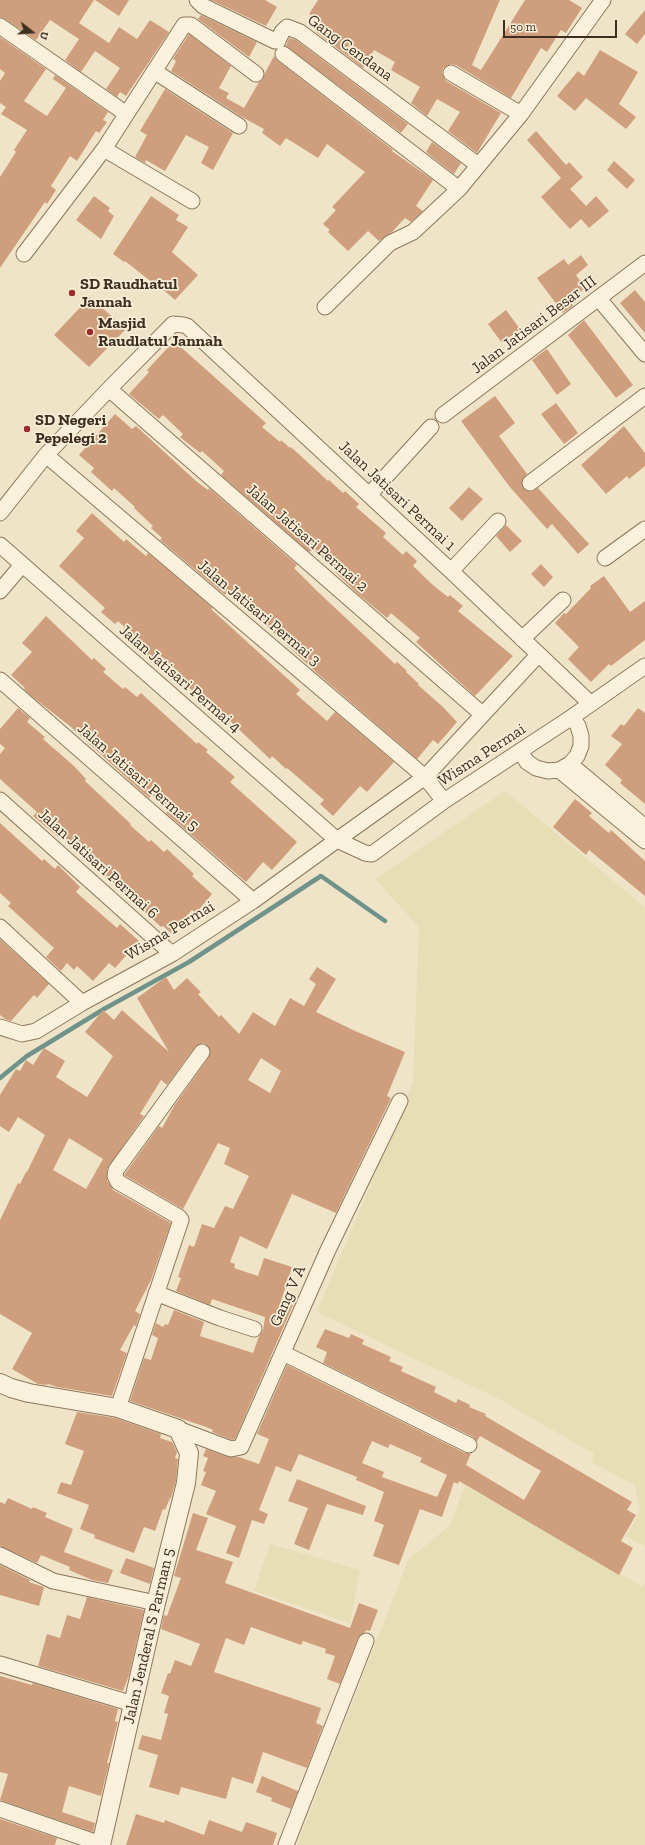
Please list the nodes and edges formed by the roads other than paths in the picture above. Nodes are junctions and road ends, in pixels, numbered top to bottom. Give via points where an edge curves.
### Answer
1 (197, 0) edge
2 (602, 0) edge
3 (0, 26) edge
4 (283, 54) dead end
5 (154, 71) junction
6 (451, 73) dead end
7 (256, 74) dead end
8 (125, 113) junction
9 (521, 114) junction
10 (239, 126) dead end
11 (104, 149) junction
12 (478, 165) junction
13 (459, 189) junction
14 (192, 201) dead end
15 (24, 254) dead end
16 (645, 263) edge
17 (599, 299) junction
18 (325, 307) dead end
19 (645, 354) edge
20 (109, 389) junction
21 (645, 396) edge
22 (443, 415) dead end
23 (431, 427) dead end
24 (46, 456) junction
25 (530, 483) dead end
26 (369, 495) junction
27 (0, 513) edge
28 (498, 521) dead end
29 (645, 529) edge
30 (0, 545) edge
31 (606, 558) dead end
32 (22, 565) junction
33 (451, 571) junction
34 (0, 591) edge
35 (563, 600) dead end
36 (522, 639) junction
37 (538, 655) junction
38 (645, 666) edge
39 (0, 680) edge
40 (591, 704) junction
41 (482, 714) junction
42 (572, 717) junction
43 (520, 751) junction
44 (565, 767) junction
45 (425, 777) junction
46 (0, 800) edge
47 (444, 802) junction
48 (645, 826) edge
49 (337, 840) junction
50 (645, 841) edge
51 (252, 901) junction
52 (0, 927) edge
53 (172, 954) junction
54 (82, 1003) junction
55 (6, 1029) edge
56 (202, 1052) dead end
57 (400, 1101) dead end
58 (156, 1293) junction
59 (254, 1330) dead end
60 (283, 1353) junction
61 (0, 1382) edge
62 (118, 1408) junction
63 (178, 1429) junction
64 (469, 1445) dead end
65 (0, 1554) edge
66 (156, 1604) junction
67 (366, 1641) dead end
68 (0, 1664) edge
69 (133, 1704) junction
70 (0, 1810) edge
71 (101, 1845) edge
72 (286, 1845) edge

1 - 12 street, Gang Cendana via 203,6 275,41 278,41 287,27 300,32
2 - 9 street
3 - 8 street
4 - 13 street
5 - 7 street via 181,28 187,24
5 - 8 street
5 - 10 street
6 - 9 street
8 - 11 street
9 - 12 street
11 - 14 street
11 - 15 street
12 - 13 street
13 - 18 street via 413,232 390,243
16 - 17 street, Jalan Jatisari Besar III
17 - 19 street
17 - 22 street, Jalan Jatisari Besar III
20 - 24 street
20 - 26 street, Jalan Jatisari Permai 1 via 173,324 187,326
20 - 41 street, Jalan Jatisari Permai 2
21 - 25 street
23 - 26 street
24 - 27 street
24 - 45 street, Jalan Jatisari Permai 3
26 - 33 street, Jalan Jatisari Permai 1
28 - 33 street
29 - 31 street
30 - 32 street, Jalan Jatisari Permai 4
32 - 34 street
32 - 49 street, Jalan Jatisari Permai 4
33 - 36 street, Jalan Jatisari Permai 1
35 - 36 street
36 - 37 street, Jalan Jatisari Permai 1
37 - 40 street, Jalan Jatisari Permai 1
37 - 41 street, Wisma Permai
38 - 40 street, Wisma Permai
39 - 51 street, Jalan Jatisari Permai 5
40 - 42 street, Wisma Permai
41 - 45 street, Wisma Permai
42 - 43 street, Wisma Permai
42 - 44 street via 578,726 581,746 577,756
43 - 44 street via 527,762 536,768 548,771
43 - 47 street, Wisma Permai
44 - 48 street
44 - 50 street
45 - 47 street, Jalan Jatisari Permai 3
45 - 49 street, Wisma Permai
46 - 53 street, Jalan Jatisari Permai 6
47 - 49 street, Wisma Permai via 372,854 365,854
49 - 51 street, Wisma Permai
51 - 53 street, Wisma Permai
52 - 54 street
53 - 54 street, Wisma Permai
54 - 55 street, Wisma Permai via 36,1031 22,1034
56 - 58 street via 116,1170 118,1182 181,1219
57 - 60 street, Gang V A via 328,1250
58 - 59 street
58 - 62 street
60 - 63 street, Gang V A via 242,1447 231,1449
60 - 64 street
61 - 62 street via 29,1393
62 - 63 street
63 - 66 street, Jalan Jenderal S Parman 5 via 189,1453 189,1463
65 - 66 street via 53,1581
66 - 69 street, Jalan Jenderal S Parman 5
67 - 72 street
68 - 69 street
69 - 71 street, Jalan Jenderal S Parman 5
70 - 71 street

